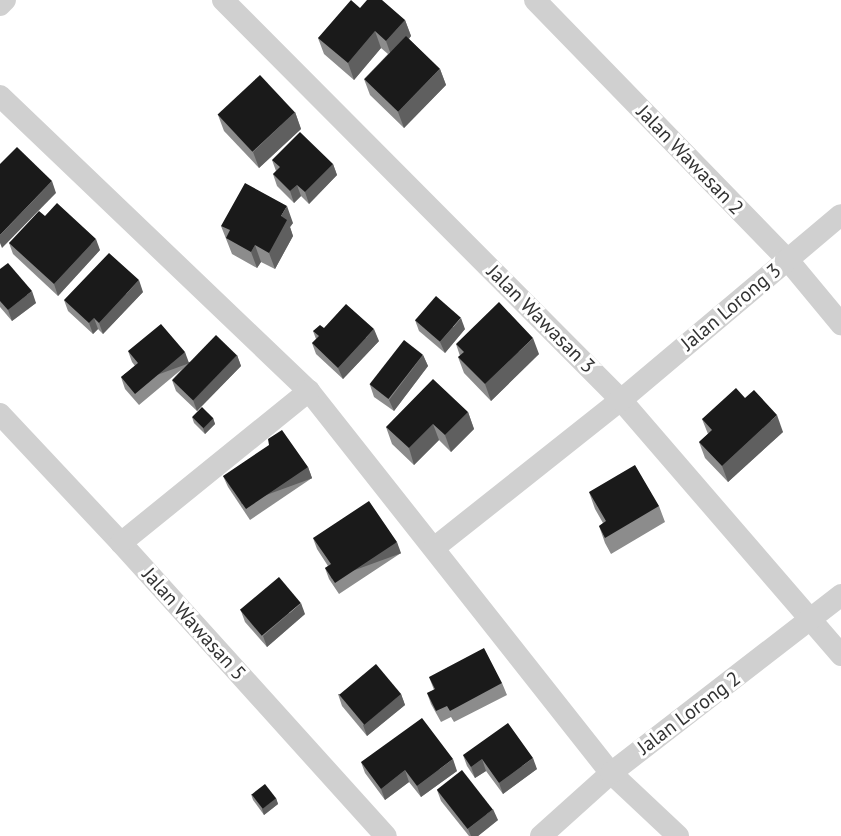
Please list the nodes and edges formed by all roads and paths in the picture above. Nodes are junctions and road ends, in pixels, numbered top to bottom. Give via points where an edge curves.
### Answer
1 (5, 0) edge
2 (223, 0) edge
3 (535, 0) edge
4 (0, 5) edge
5 (0, 96) edge
6 (841, 215) edge
7 (787, 260) junction
8 (841, 324) edge
9 (309, 391) junction
10 (621, 400) junction
11 (0, 414) edge
12 (121, 543) junction
13 (434, 548) junction
14 (841, 595) edge
15 (810, 620) junction
16 (841, 655) edge
17 (610, 773) junction
18 (386, 836) edge
19 (541, 836) edge
20 (678, 836) edge

1 - 4 street
2 - 10 street, Jalan Wawasan 3
3 - 7 street, Jalan Wawasan 2
5 - 9 street
6 - 7 street, Jalan Lorong 3
7 - 8 street, Jalan Wawasan 2
7 - 10 street, Jalan Lorong 3
9 - 12 street
9 - 13 street
10 - 13 street, Jalan Lorong 3
10 - 15 street, Jalan Wawasan 3
11 - 12 street, Jalan Wawasan 5
12 - 18 street, Jalan Wawasan 5
13 - 17 street
14 - 15 street, Jalan Lorong 2
15 - 16 street, Jalan Wawasan 3
15 - 17 street, Jalan Lorong 2
17 - 19 street, Jalan Lorong 2
17 - 20 street

